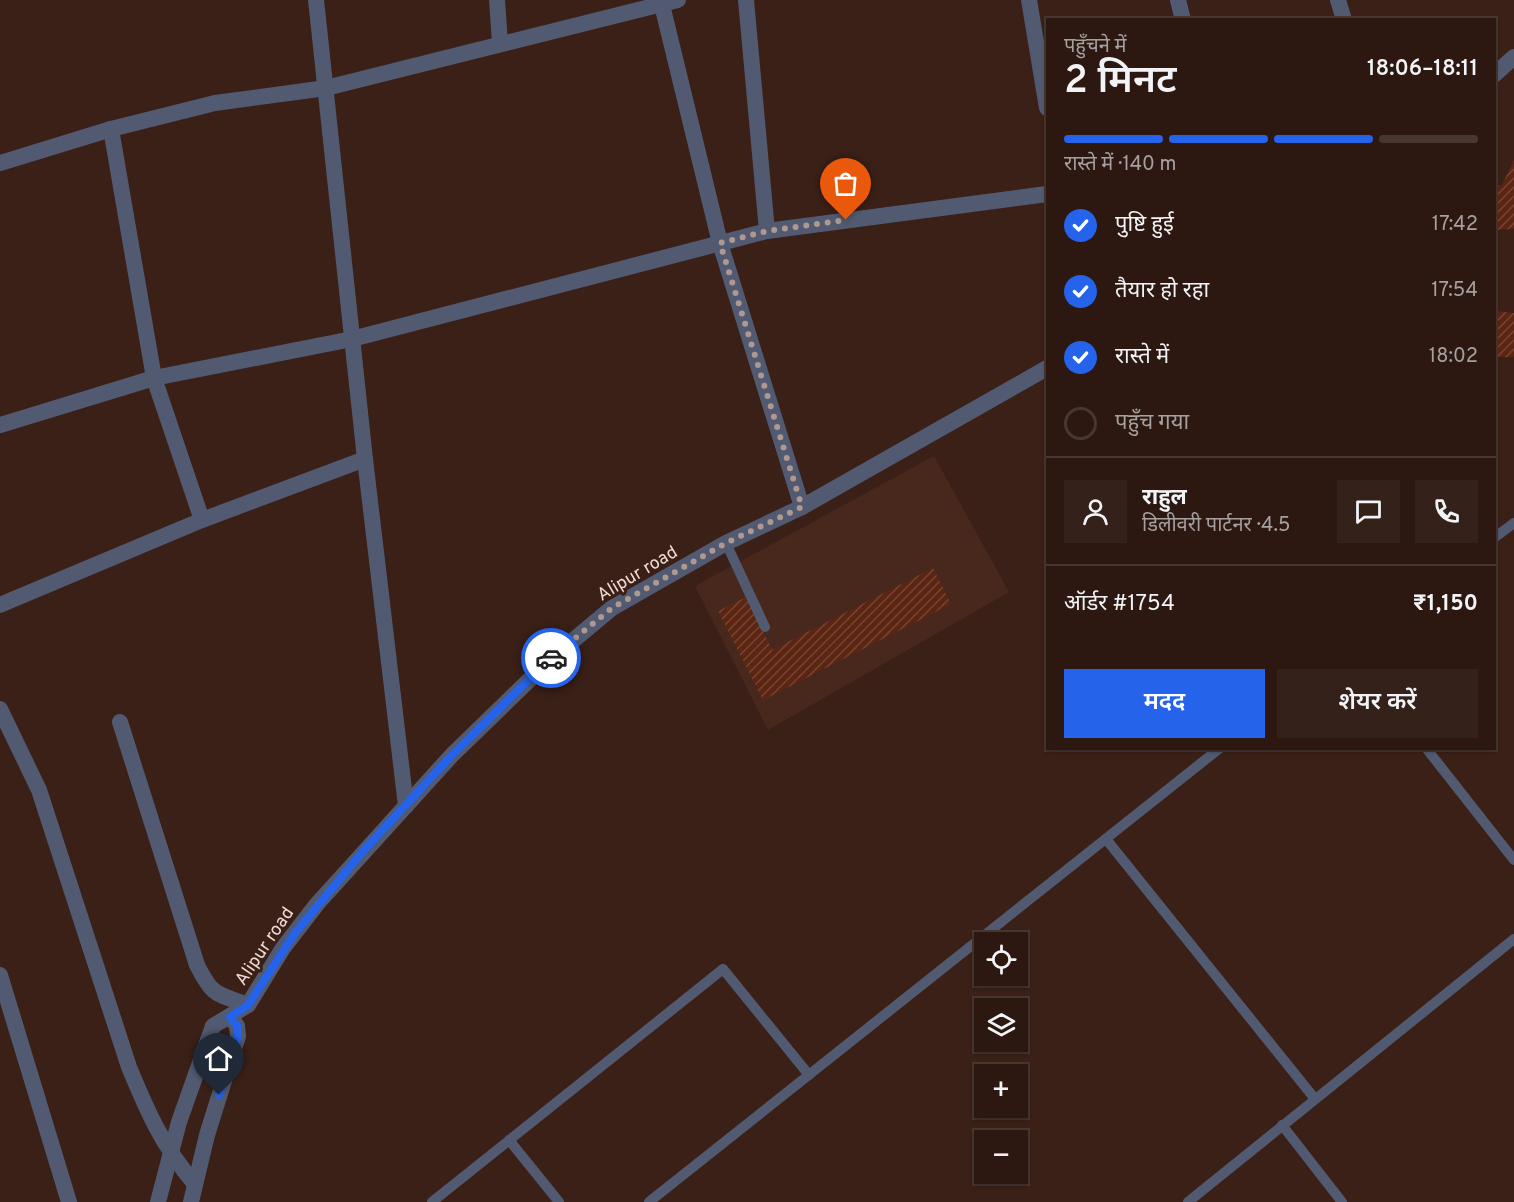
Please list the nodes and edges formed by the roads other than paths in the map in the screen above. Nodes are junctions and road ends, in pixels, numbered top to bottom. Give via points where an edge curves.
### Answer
1 (316, 0) edge
2 (498, 0) edge
3 (746, 0) edge
4 (1029, 0) edge
5 (1178, 0) edge
6 (1338, 0) edge
7 (670, 2) edge
8 (1182, 18) edge
9 (1343, 18) edge
10 (500, 44) junction
11 (1514, 57) edge
12 (1496, 73) edge
13 (326, 88) junction
14 (1046, 102) edge
15 (111, 129) junction
16 (0, 163) edge
17 (1046, 194) edge
18 (767, 231) junction
19 (720, 243) junction
20 (352, 339) junction
21 (1046, 369) edge
22 (154, 378) junction
23 (0, 426) edge
24 (365, 459) junction
25 (802, 507) junction
26 (202, 520) junction
27 (1514, 523) edge
28 (1496, 536) edge
29 (726, 543) junction
30 (0, 605) edge
31 (765, 627) dead end
32 (0, 709) edge
33 (120, 723) dead end
34 (1217, 750) edge
35 (1428, 750) edge
36 (406, 806) junction
37 (1106, 839) junction
38 (1514, 860) edge
39 (1514, 939) edge
40 (0, 975) edge
41 (248, 1005) junction
42 (230, 1017) junction
43 (809, 1075) junction
44 (1315, 1099) junction
45 (1282, 1125) junction
46 (509, 1140) junction
47 (170, 1154) junction
48 (194, 1183) junction
49 (69, 1202) edge
50 (158, 1202) edge
51 (191, 1202) edge
52 (432, 1202) edge
53 (559, 1202) edge
54 (649, 1202) edge
55 (1188, 1202) edge
56 (1342, 1202) edge

1 - 13 street
2 - 10 street
3 - 18 street
4 - 14 street
5 - 8 street
6 - 9 street
7 - 10 street
7 - 19 street
10 - 13 street
11 - 12 street
13 - 15 street via 215,103
13 - 20 street
15 - 16 street
15 - 22 street
17 - 18 street
18 - 19 street
19 - 20 street
19 - 25 street
20 - 22 street
20 - 24 street
21 - 25 street, Alipur road
22 - 23 street
22 - 26 street
24 - 26 street
24 - 36 street
25 - 29 street, Alipur road
26 - 30 street
27 - 28 lane
29 - 31 lane
29 - 36 street, Alipur road via 612,608 552,658 452,755
32 - 47 street via 35,780 129,1067
33 - 41 street via 197,965 215,994
34 - 37 lane
35 - 38 lane
36 - 41 street, Alipur road via 317,904
37 - 43 lane
37 - 44 lane
39 - 44 lane
40 - 49 street
41 - 42 street, Alipur road
42 - 47 street, Alipur road via 213,1026
42 - 48 street via 238,1036
43 - 46 lane via 723,969
43 - 54 lane
44 - 45 lane
45 - 55 lane
45 - 56 lane
46 - 52 lane
46 - 53 lane
47 - 48 street
47 - 50 street, Alipur road
48 - 51 street

